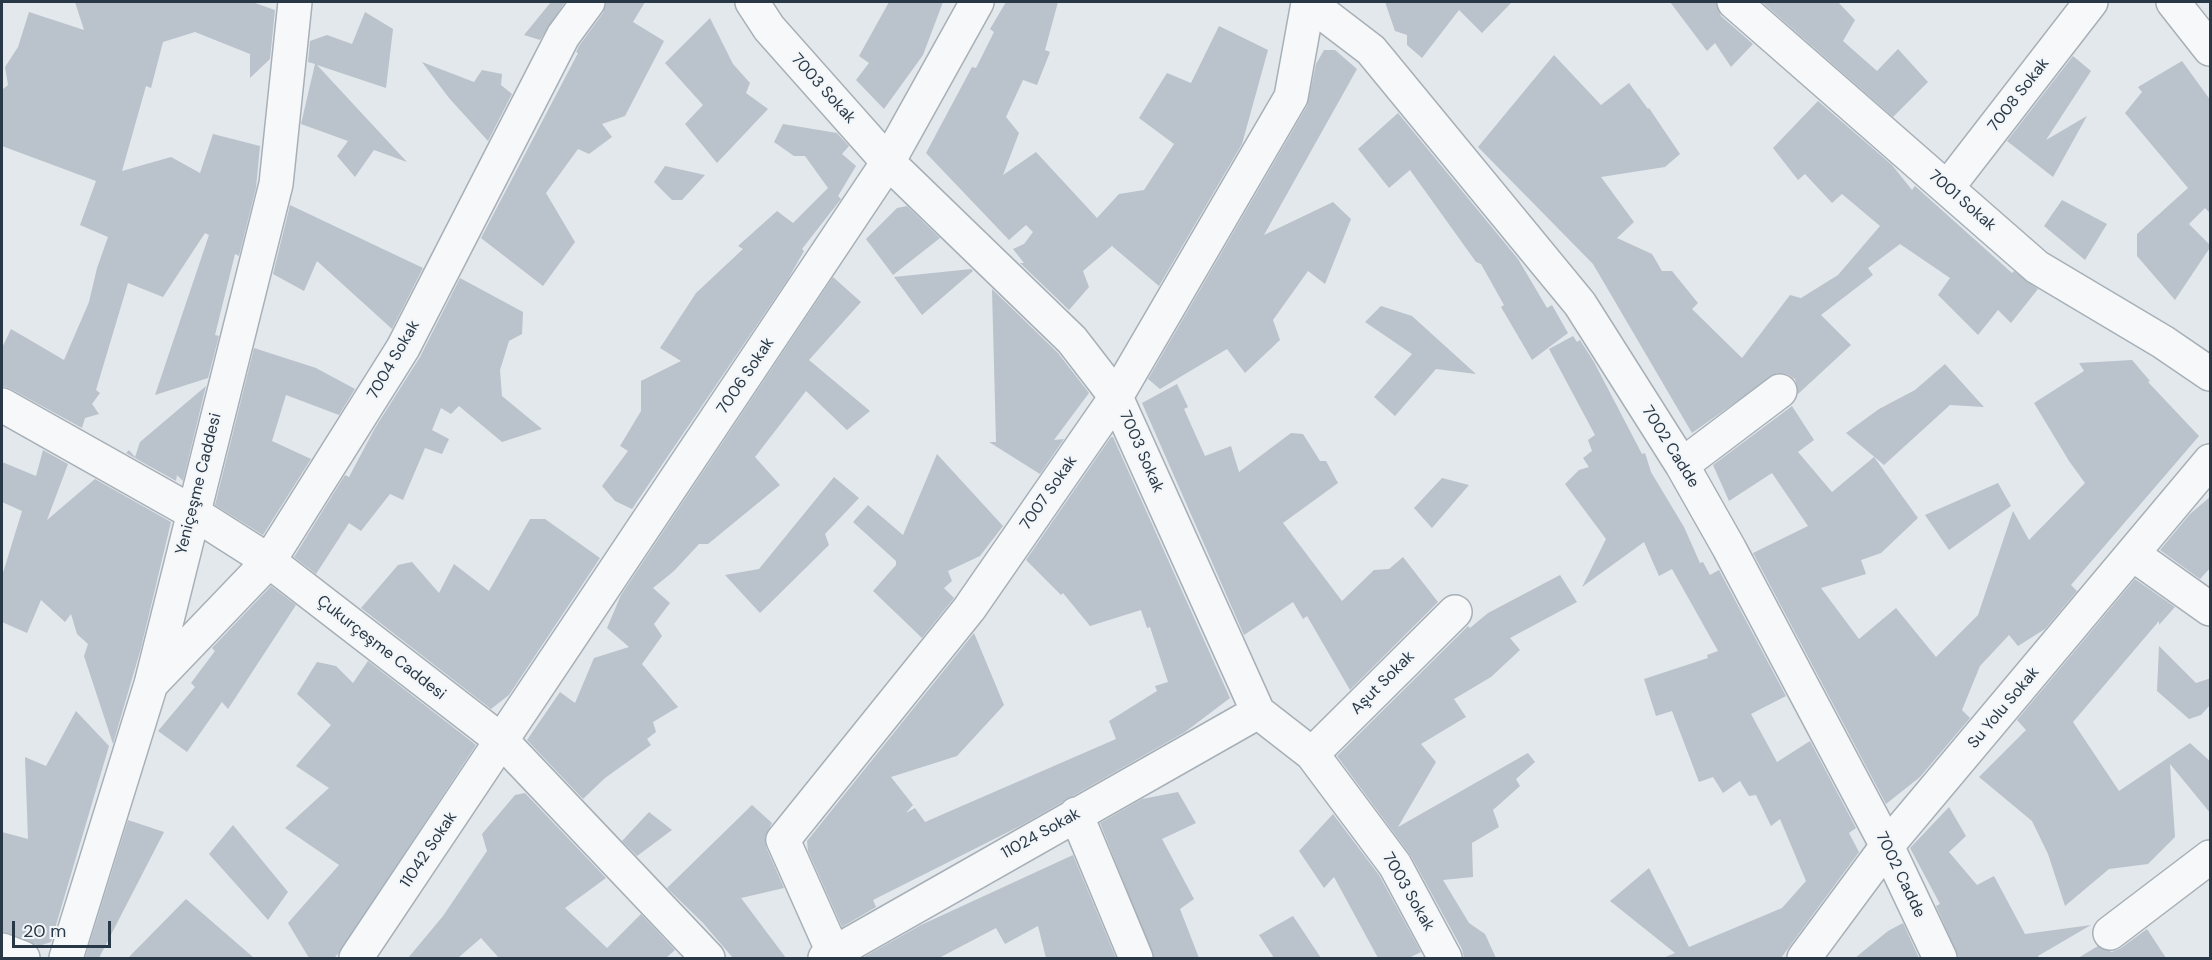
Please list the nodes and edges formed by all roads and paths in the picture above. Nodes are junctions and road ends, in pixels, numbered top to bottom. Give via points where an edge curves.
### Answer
1 (295, 2) edge
2 (588, 2) edge
3 (752, 2) edge
4 (977, 2) edge
5 (1308, 2) edge
6 (1734, 2) edge
7 (2091, 2) edge
8 (2173, 2) edge
9 (2211, 50) edge
10 (888, 162) junction
11 (1947, 188) junction
12 (2211, 374) edge
13 (1780, 391) dead end
14 (1116, 398) junction
15 (2, 405) edge
16 (2211, 461) edge
17 (1682, 465) junction
18 (192, 512) junction
19 (2134, 555) junction
20 (269, 561) junction
21 (2211, 609) edge
22 (1455, 612) dead end
23 (151, 684) junction
24 (1258, 711) junction
25 (502, 741) junction
26 (1312, 754) junction
27 (1076, 814) junction
28 (1887, 846) junction
29 (2211, 857) edge
30 (2110, 933) dead end
31 (2, 950) edge
32 (829, 955) edge
33 (23, 958) edge
34 (66, 958) edge
35 (356, 958) edge
36 (708, 958) edge
37 (1136, 958) edge
38 (1445, 958) edge
39 (1804, 958) edge
40 (1940, 958) edge

1 - 18 street, Yeniçeşme Caddesi via 276,184
2 - 20 street, 7004 Sokak via 562,36 403,348
3 - 10 street, 7003 Sokak via 769,28
4 - 10 street, 7006 Sokak
5 - 14 street, 7007 Sokak via 1291,97
5 - 17 street, 7002 Cadde via 1371,50 1580,304
6 - 11 street, 7001 Sokak
7 - 11 street, 7008 Sokak
8 - 9 street
10 - 14 street, 7003 Sokak via 1072,340
10 - 25 street, 7006 Sokak
11 - 12 street, 7001 Sokak via 2037,267
13 - 17 street
14 - 24 street, 7003 Sokak
14 - 32 street, 7007 Sokak via 969,609 783,840
15 - 18 street, Çukurçeşme Caddesi
16 - 19 street, Su Yolu Sokak
17 - 28 street, 7002 Cadde
18 - 20 street, Çukurçeşme Caddesi
18 - 23 street, Yeniçeşme Caddesi
19 - 21 street
19 - 28 street, Su Yolu Sokak
20 - 23 street, 7004 Sokak
20 - 25 street, Çukurçeşme Caddesi
22 - 26 street, Aşut Sokak
23 - 34 street, Yeniçeşme Caddesi
24 - 26 street, 7003 Sokak
24 - 27 street, 11024 Sokak
25 - 35 street, 11042 Sokak
25 - 36 street, Çukurçeşme Caddesi
26 - 38 street, 7003 Sokak via 1395,865
27 - 32 street, 11024 Sokak
27 - 37 street
28 - 39 street, Su Yolu Sokak
28 - 40 street, 7002 Cadde
29 - 30 street
31 - 33 street

